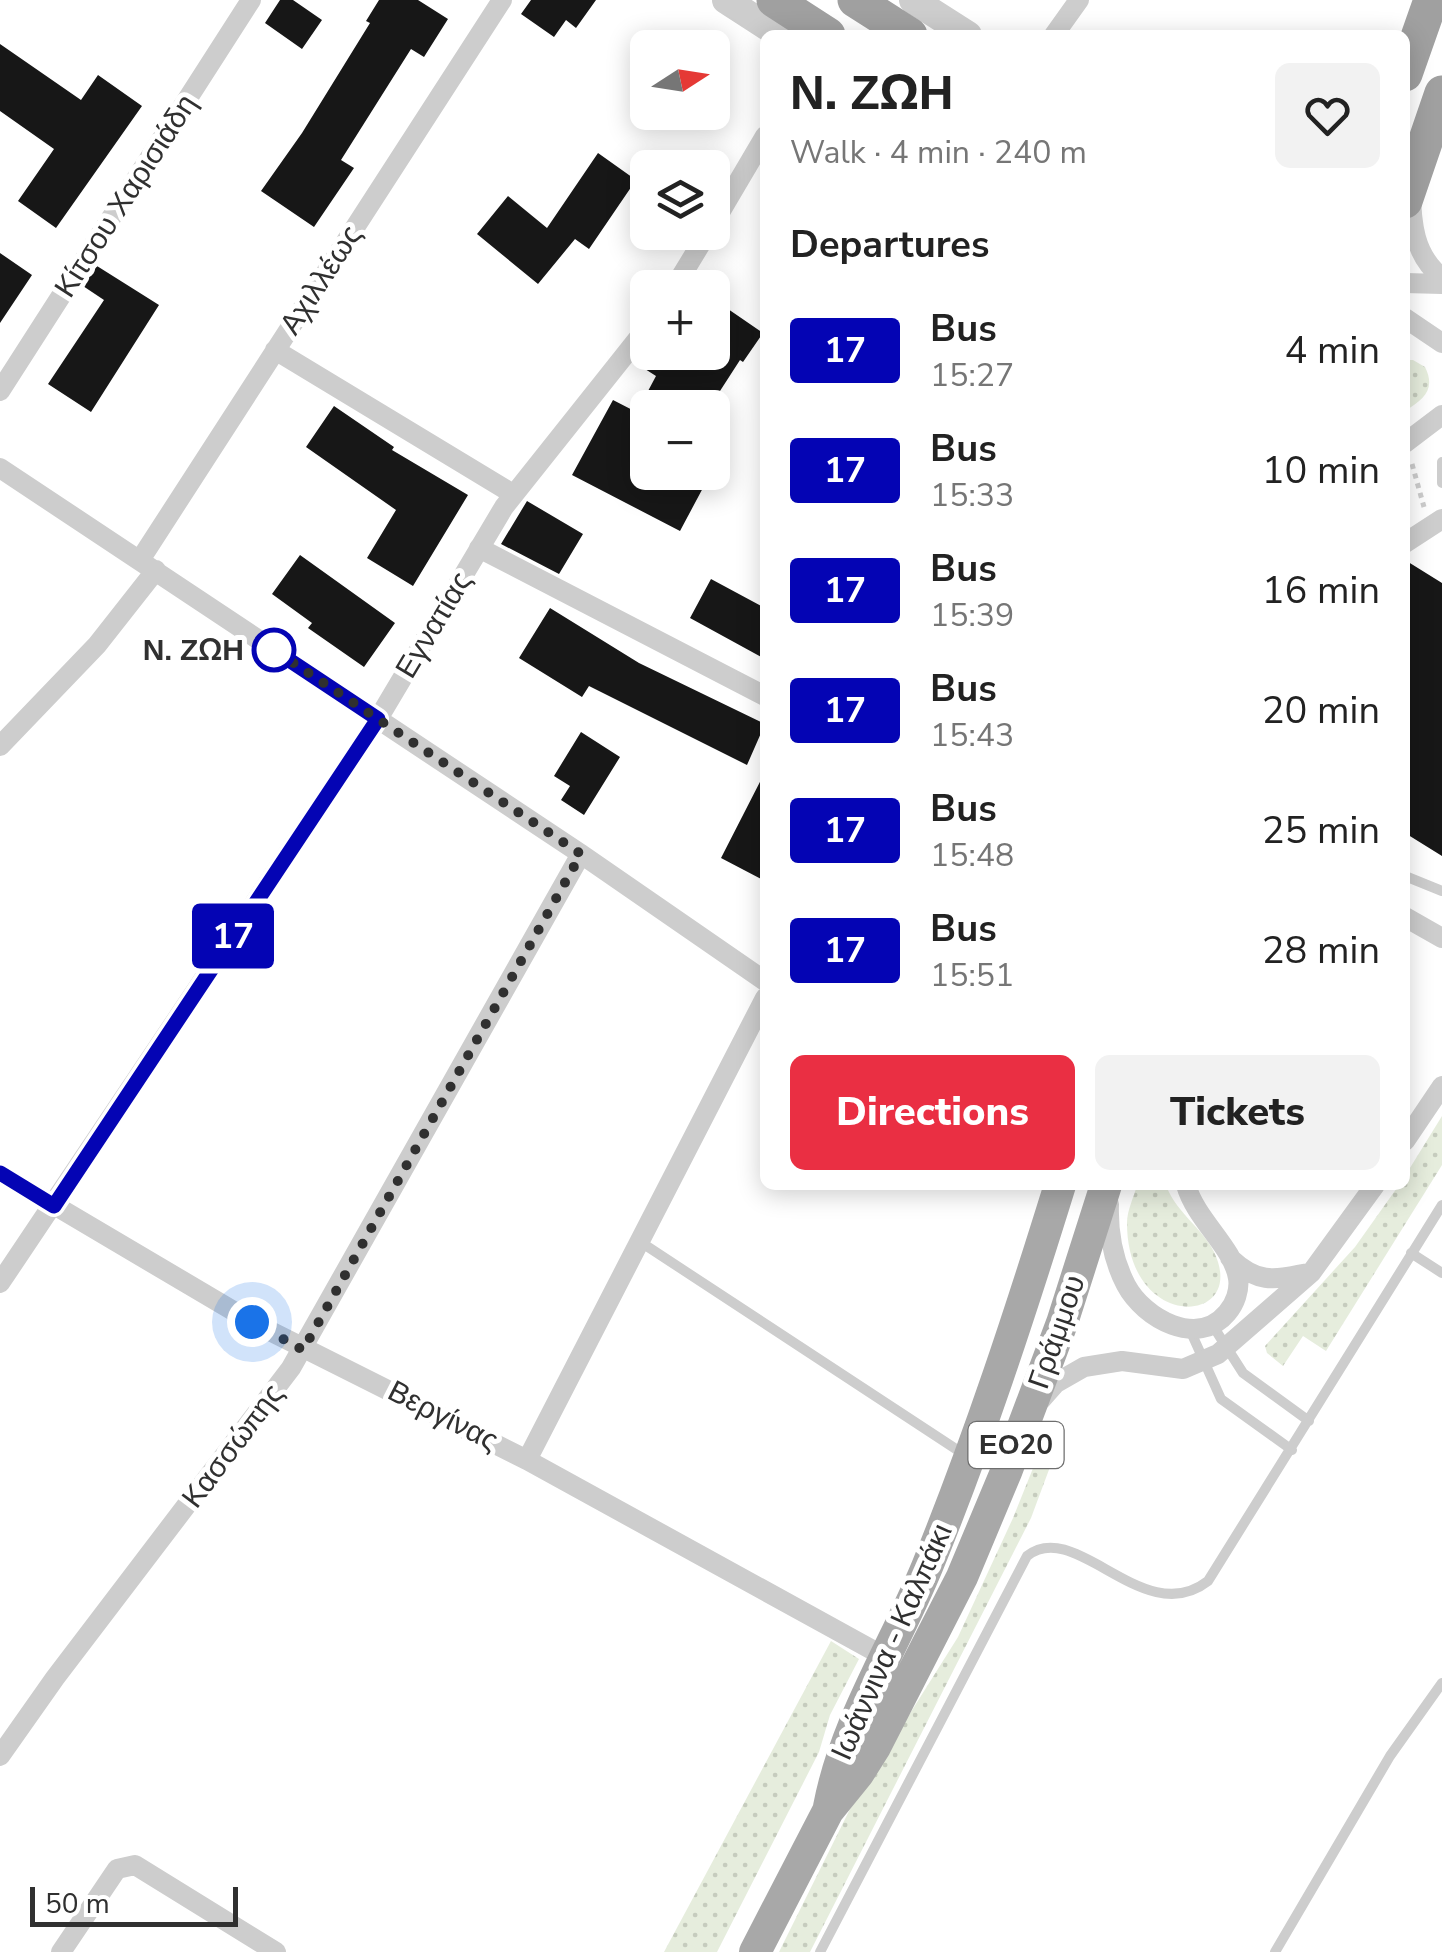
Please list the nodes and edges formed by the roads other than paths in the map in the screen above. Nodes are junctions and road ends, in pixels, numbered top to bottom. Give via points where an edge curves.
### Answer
1 (251, 0) edge
2 (502, 0) edge
3 (726, 0) edge
4 (774, 0) edge
5 (856, 0) edge
6 (913, 0) edge
7 (1079, 0) edge
8 (1431, 0) edge
9 (772, 30) edge
10 (820, 30) edge
11 (902, 30) edge
12 (960, 30) edge
13 (1058, 30) edge
14 (1410, 60) edge
15 (1442, 93) edge
16 (760, 144) edge
17 (1410, 187) edge
18 (730, 195) edge
19 (1410, 205) edge
20 (1442, 281) edge
21 (1410, 284) edge
22 (1410, 321) edge
23 (1410, 334) edge
24 (1436, 338) edge
25 (630, 348) edge
26 (276, 350) junction
27 (0, 391) edge
28 (1442, 415) edge
29 (1410, 446) edge
30 (1442, 462) edge
31 (0, 468) edge
32 (1442, 482) edge
33 (513, 494) junction
34 (1438, 521) edge
35 (1410, 537) edge
36 (479, 548) junction
37 (148, 565) junction
38 (760, 693) edge
39 (378, 719) junction
40 (0, 746) edge
41 (581, 854) junction
42 (1410, 878) edge
43 (1442, 891) edge
44 (1410, 921) edge
45 (1442, 938) edge
46 (760, 978) edge
47 (760, 1008) edge
48 (1442, 1086) edge
49 (1410, 1134) edge
50 (0, 1173) edge
51 (1058, 1190) edge
52 (1106, 1190) edge
53 (1108, 1190) edge
54 (1187, 1190) edge
55 (1371, 1190) edge
56 (1442, 1205) edge
57 (54, 1206) junction
58 (639, 1242) junction
59 (1412, 1252) junction
60 (1229, 1256) junction
61 (1311, 1272) junction
62 (1442, 1273) edge
63 (0, 1282) edge
64 (1213, 1326) junction
65 (1190, 1330) junction
66 (1226, 1349) junction
67 (303, 1350) junction
68 (1204, 1362) junction
69 (1309, 1421) junction
70 (1021, 1432) junction
71 (1292, 1450) junction
72 (970, 1458) junction
73 (527, 1460) junction
74 (887, 1658) junction
75 (1442, 1683) edge
76 (902, 1695) joint
77 (0, 1756) edge
78 (828, 1811) junction
79 (61, 1952) edge
80 (276, 1952) edge
81 (755, 1952) edge
82 (820, 1952) edge
83 (1275, 1952) edge

1 - 27 street, Κίτσου Χαρισιάδη
2 - 26 street, Αχιλλέως
3 - 9 street
4 - 10 highway
5 - 11 highway
6 - 12 street
7 - 13 street
8 - 14 highway
15 - 17 highway
16 - 18 street
19 - 20 street via 1416,242
20 - 21 street
22 - 24 street
23 - 24 street
25 - 33 street, Εγνατίας
26 - 33 street
26 - 37 street, Αχιλλέως
28 - 29 street
30 - 32 lane
31 - 37 street
33 - 36 street, Εγνατίας
34 - 35 street
36 - 38 street
36 - 39 street, Εγνατίας
37 - 39 street
37 - 40 street, Αχιλλέως via 97,645
39 - 41 street
39 - 57 street, Εγνατίας
41 - 46 street
41 - 67 street, Κασσώπης
42 - 43 lane
44 - 45 street
47 - 58 street
48 - 49 street
50 - 57 street, Βεργίνας
51 - 72 main road, Γράμμου / ΕΟ20
52 - 70 main road, Γράμμου / ΕΟ20
53 - 65 street via 1111,1240 1126,1286 1156,1316
54 - 60 street
55 - 61 street
56 - 59 lane
57 - 63 street, Εγνατίας
57 - 67 street, Βεργίνας
58 - 72 lane
58 - 73 street
59 - 62 lane
59 - 69 lane
60 - 61 street via 1252,1276
60 - 64 street via 1237,1295
61 - 66 street
64 - 65 street
64 - 66 lane
65 - 68 lane
66 - 68 street
66 - 69 lane via 1243,1374
67 - 73 street, Βεργίνας
67 - 77 street, Κασσώπης
68 - 70 street via 1183,1369 1122,1361 1084,1367 1056,1383
68 - 71 lane via 1221,1399
69 - 71 lane
70 - 76 main road, Γράμμου / ΕΟ20 via 962,1577
71 - 82 lane via 1201,1586 1160,1594 1062,1549 1039,1548 1026,1556
72 - 74 main road, Ιωάννινα - Καλπάκι / ΕΟ20
73 - 74 street, Βεργίνας
74 - 78 main road, Ιωάννινα - Καλπάκι / ΕΟ20 via 837,1765
75 - 83 lane via 1390,1756
76 - 78 main road, Ιωάννινα - Καλπάκι / ΕΟ20 via 858,1774
78 - 81 main road, ΕΟ20
79 - 80 street via 107,1881 128,1865

